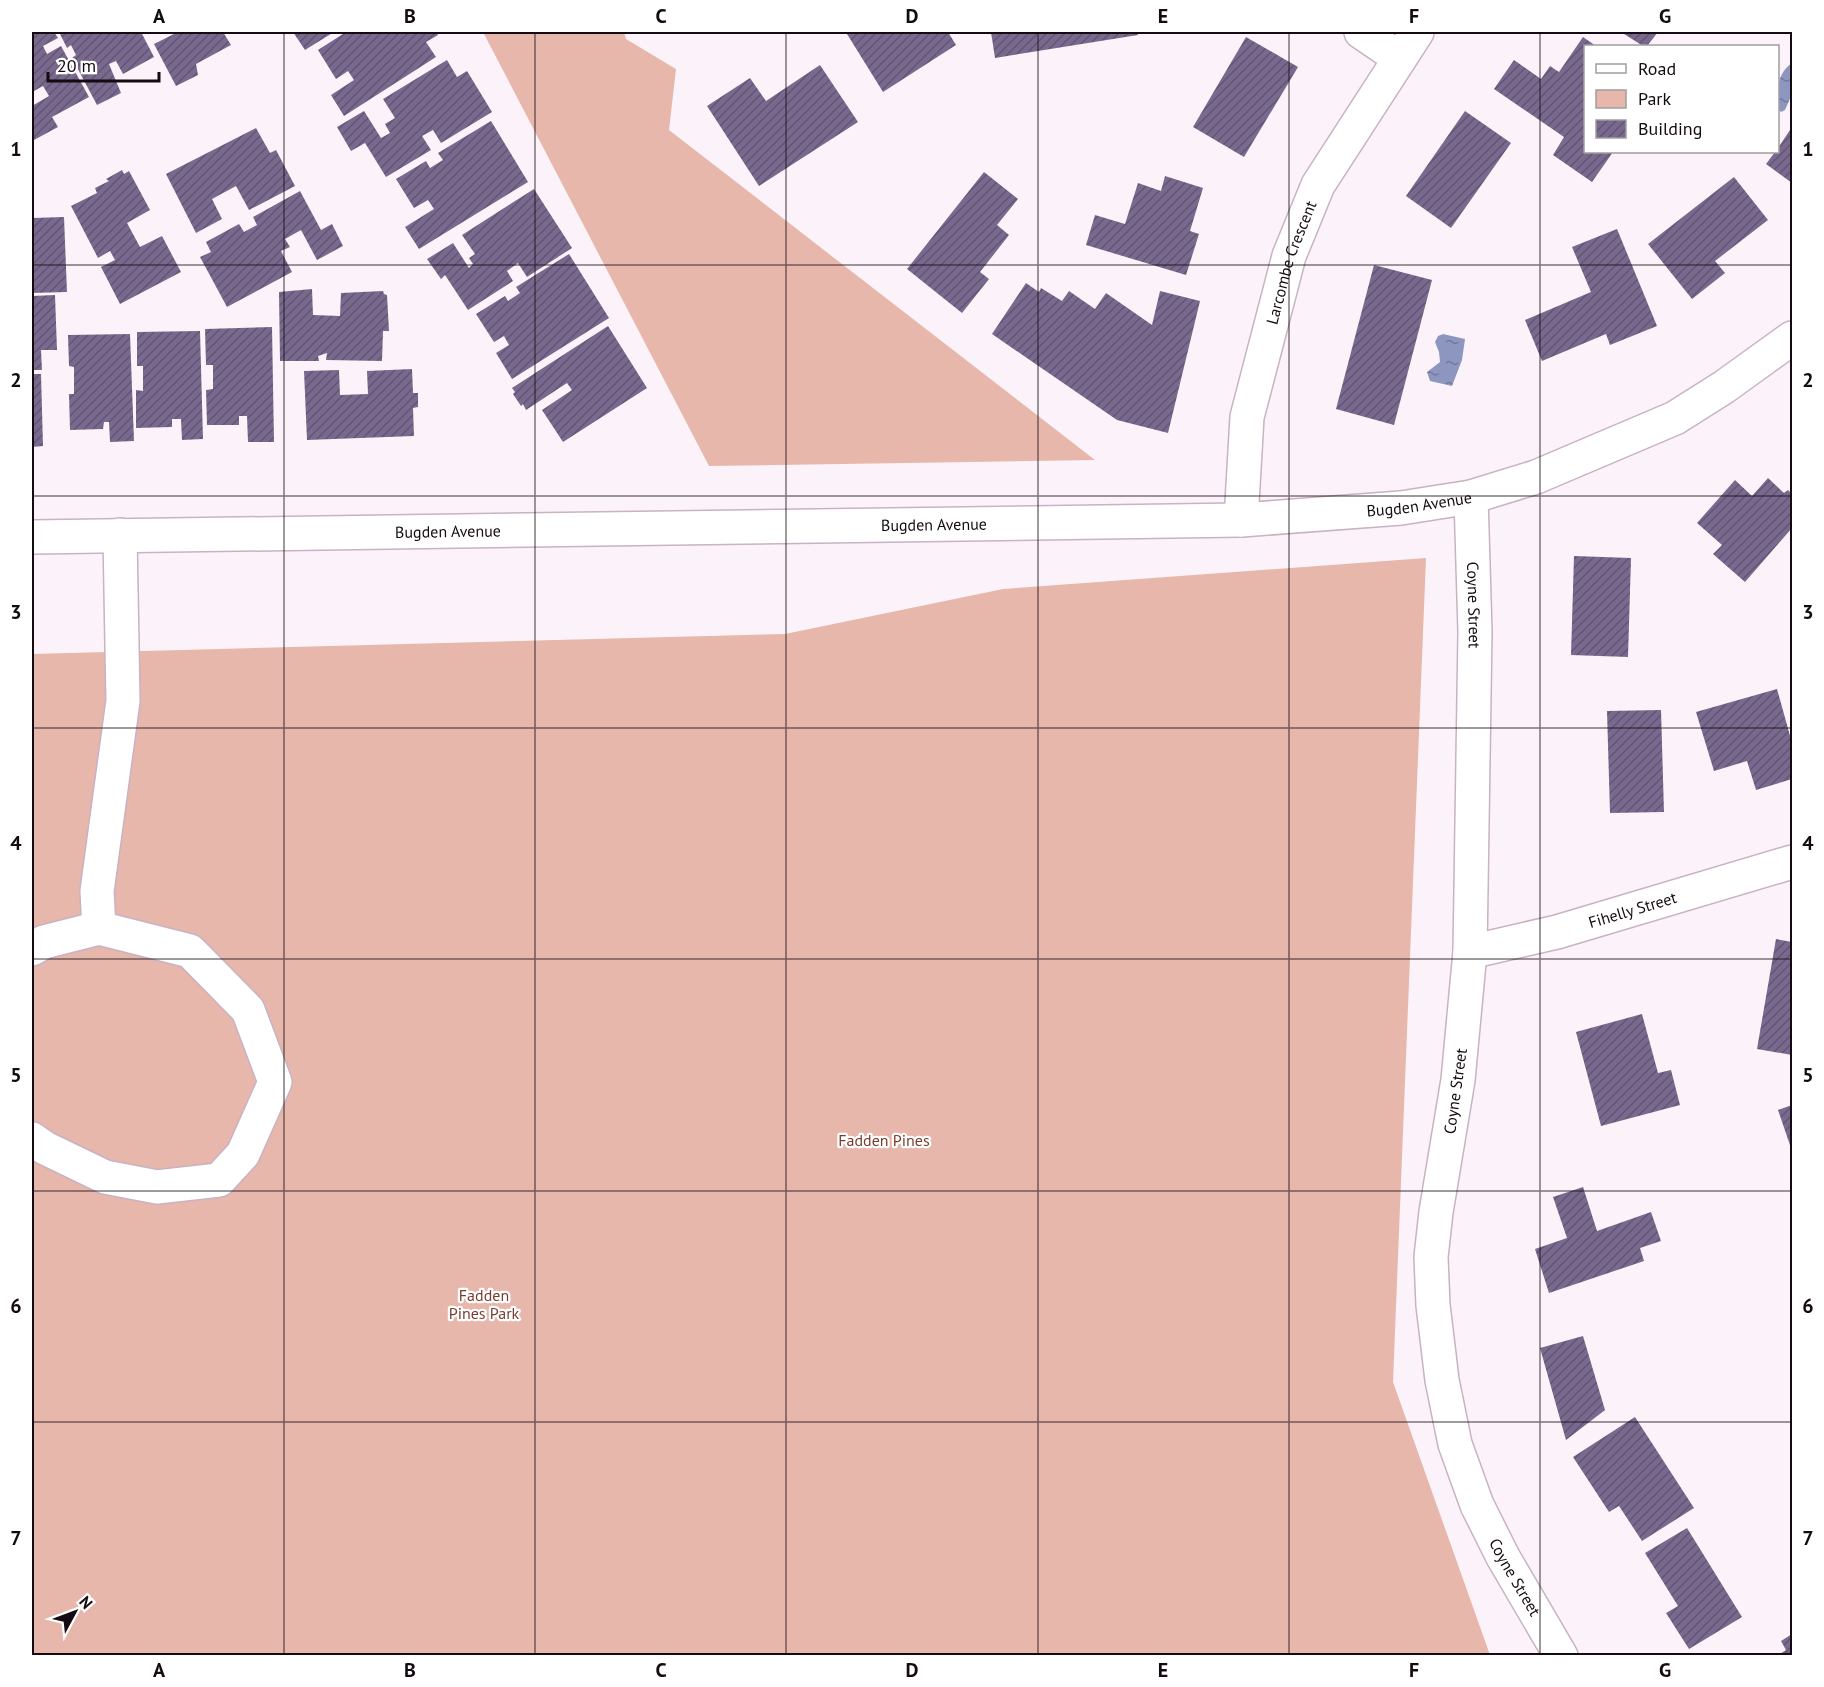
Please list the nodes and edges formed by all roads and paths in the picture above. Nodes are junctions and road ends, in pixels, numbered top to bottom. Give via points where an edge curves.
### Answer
1 (1361, 32) edge
2 (1408, 45) edge
3 (1792, 338) edge
4 (1471, 497) junction
5 (1241, 520) junction
6 (120, 535) junction
7 (32, 537) edge
8 (1792, 862) edge
9 (99, 928) junction
10 (32, 949) edge
11 (1470, 952) junction
12 (32, 1139) edge
13 (1561, 1656) edge

1 - 2 street
2 - 5 street, Larcombe Crescent via 1318,185 1288,256 1247,417
3 - 4 street, Bugden Avenue via 1675,418 1536,477
4 - 5 street, Bugden Avenue via 1401,508
4 - 11 street, Coyne Street via 1475,632
5 - 6 street, Bugden Avenue
6 - 7 street, Bugden Avenue
6 - 9 street via 123,701 97,891
8 - 11 street, Fihelly Street via 1557,932
9 - 10 street via 44,942
9 - 12 street via 190,951 248,1010 275,1082 243,1154 219,1180 157,1186 105,1177
11 - 13 street, Coyne Street via 1458,1080 1431,1257 1442,1380 1455,1444 1477,1505

